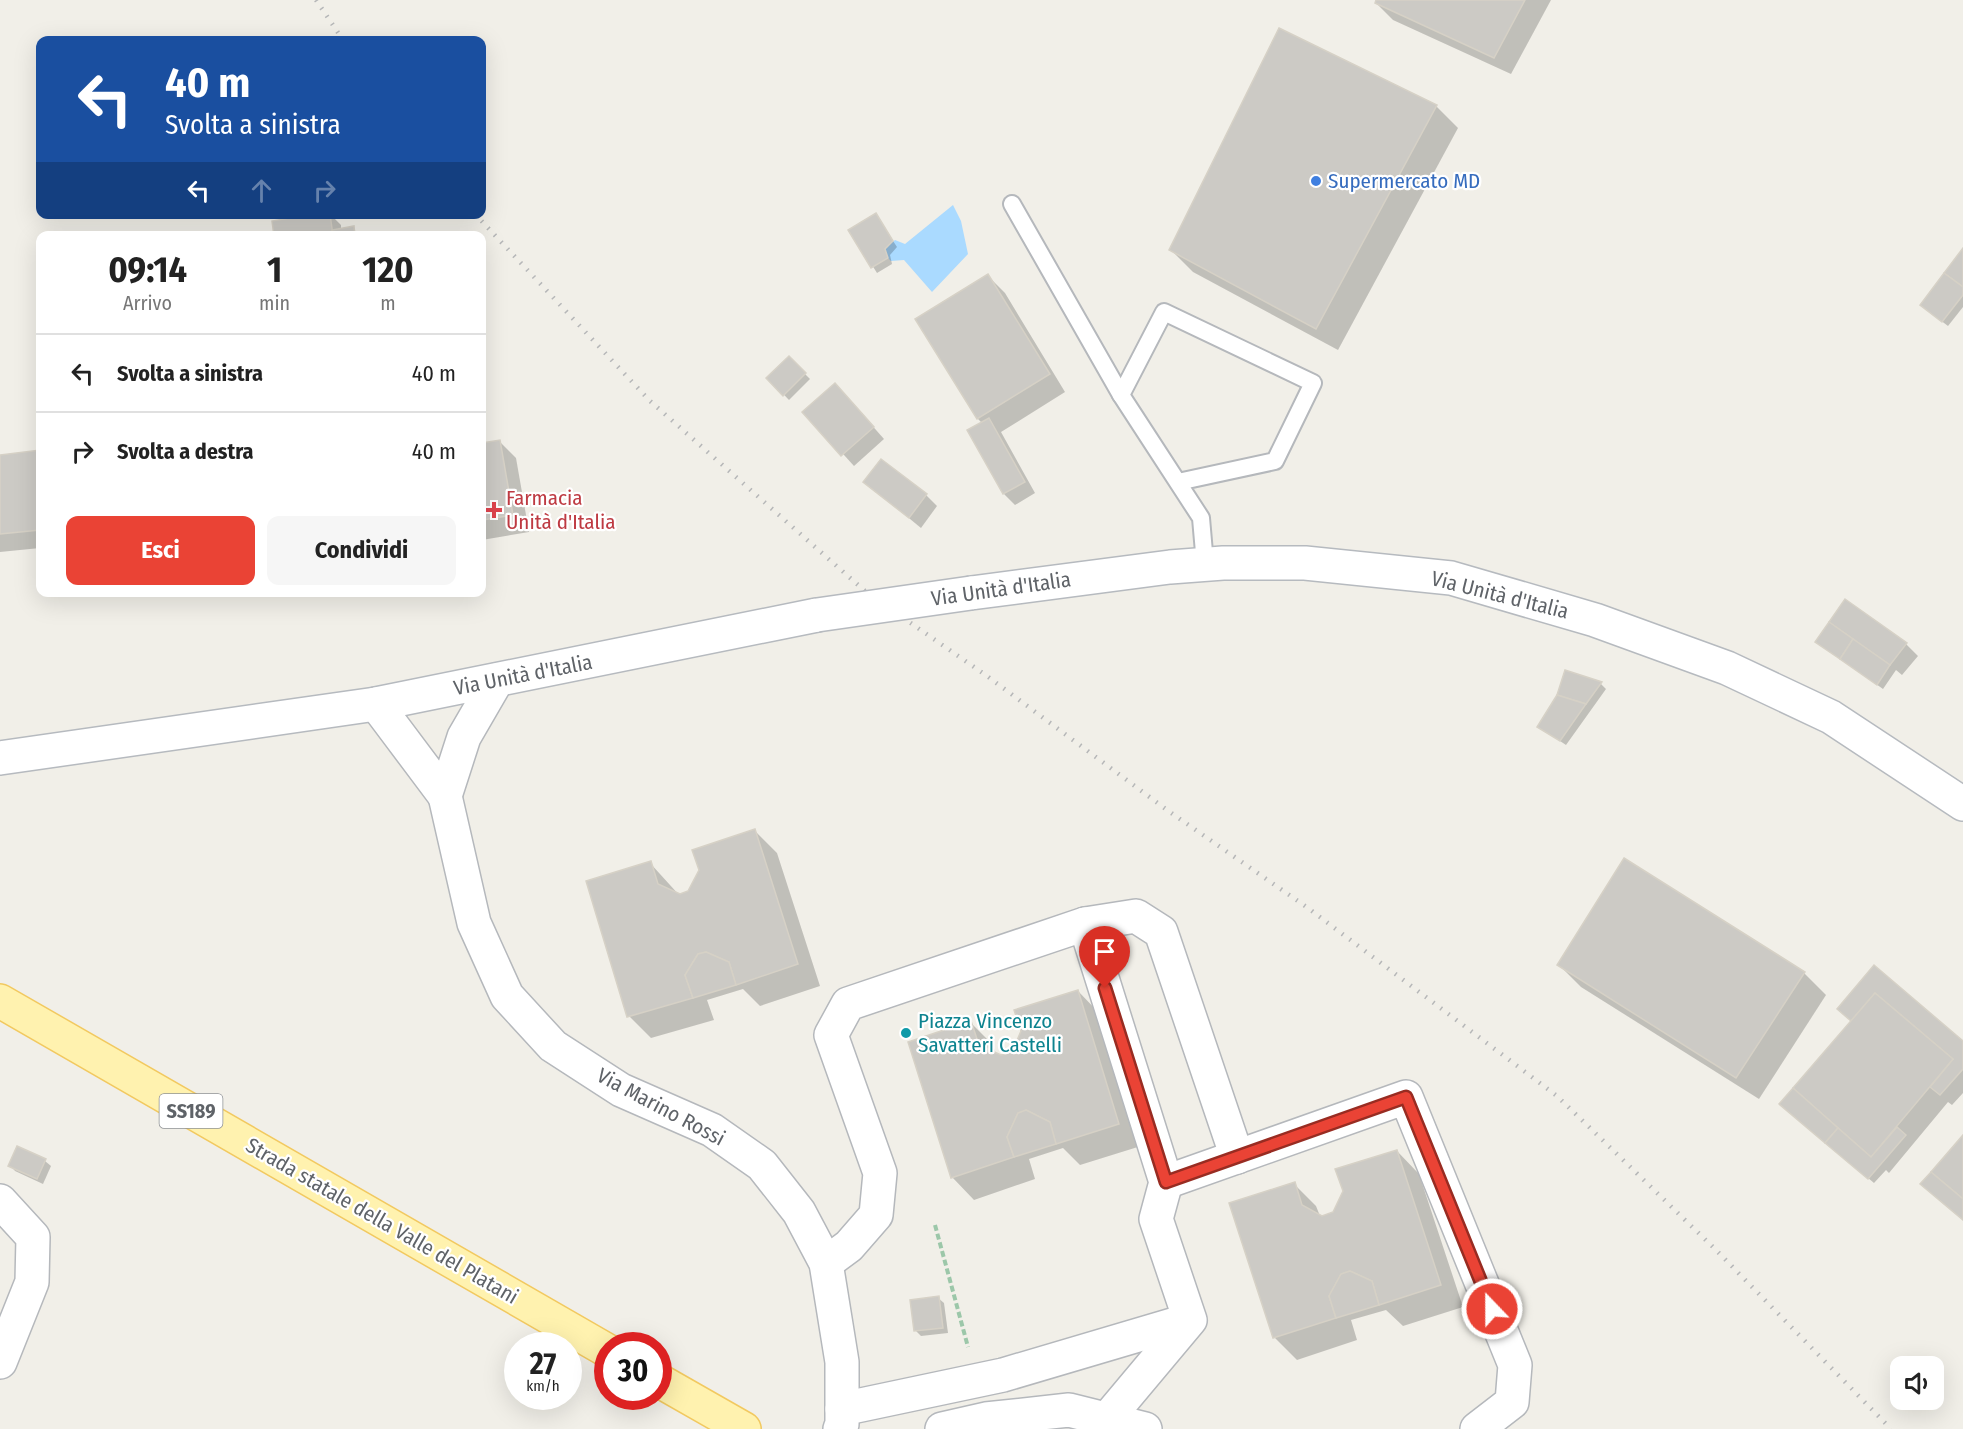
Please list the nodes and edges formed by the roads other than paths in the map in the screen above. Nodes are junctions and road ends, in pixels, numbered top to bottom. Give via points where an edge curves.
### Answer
1 (1012, 204) dead end
2 (1121, 395) junction
3 (1178, 482) junction
4 (1205, 564) junction
5 (497, 680) junction
6 (376, 704) junction
7 (0, 758) edge
8 (446, 796) junction
9 (1963, 804) edge
10 (1085, 924) junction
11 (0, 1000) edge
12 (1237, 1157) junction
13 (1166, 1182) junction
14 (0, 1202) edge
15 (826, 1263) junction
16 (1190, 1320) junction
17 (594, 1343) edge
18 (0, 1362) edge
19 (1051, 1362) junction
20 (672, 1388) edge
21 (1069, 1410) junction
22 (841, 1419) edge
23 (1107, 1419) junction
24 (744, 1429) edge
25 (942, 1429) edge
26 (1145, 1429) edge
27 (1477, 1429) edge

1 - 2 lane
2 - 3 lane
2 - 3 lane via 1164,312 1313,383 1275,461
3 - 4 lane via 1201,518
4 - 5 street, Via Unità d'Italia, bridge via 817,615
4 - 9 street, Via Unità d'Italia via 1305,563 1451,578 1595,620 1727,668 1831,717
5 - 6 street, Via Unità d'Italia
5 - 8 street, Via Marino Rossi via 464,737
6 - 7 street, Via Unità d'Italia
6 - 8 street, Via Marino Rossi
8 - 15 street, Via Marino Rossi via 474,923 507,996 553,1046 621,1090 712,1130 762,1165 799,1212
10 - 12 street via 1136,916 1161,932
10 - 13 street
10 - 15 street via 848,1004 831,1035 880,1173 876,1215 849,1246
11 - 17 main road, Strada statale della Valle del Platani / SS189
12 - 13 street
12 - 27 street via 1406,1097 1515,1365 1512,1402
13 - 16 street via 1156,1219
14 - 18 street via 33,1237 32,1282
15 - 22 street, Via Marino Rossi via 842,1362
16 - 19 street
16 - 23 street
19 - 21 street
19 - 22 street
20 - 24 main road
21 - 23 street
21 - 25 street via 986,1419
23 - 26 street

